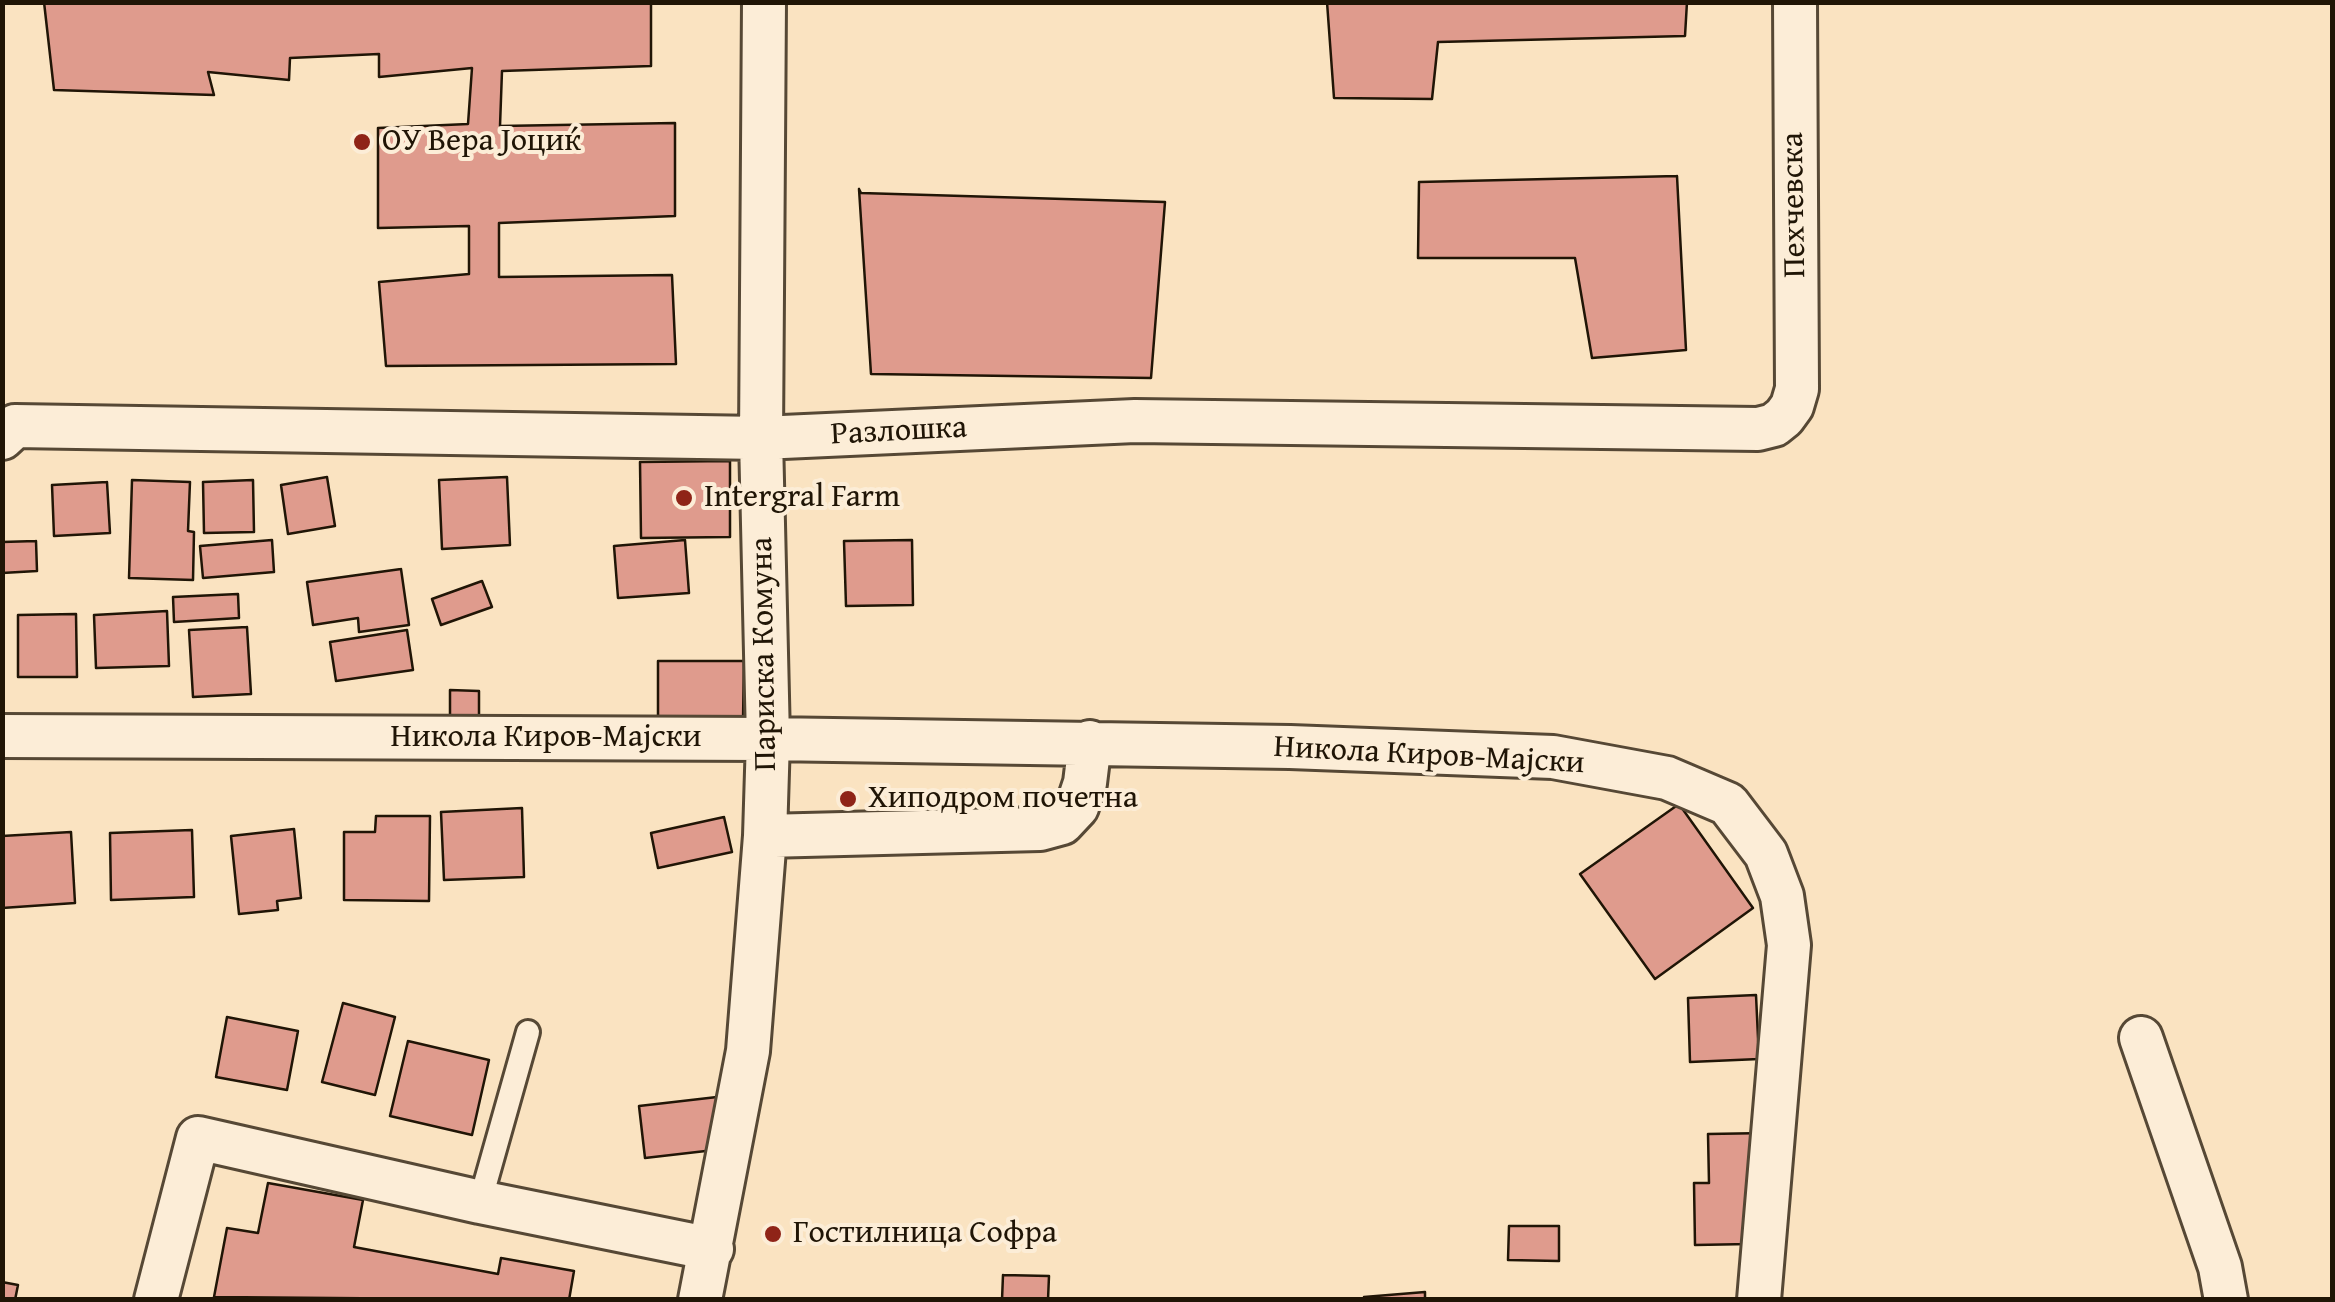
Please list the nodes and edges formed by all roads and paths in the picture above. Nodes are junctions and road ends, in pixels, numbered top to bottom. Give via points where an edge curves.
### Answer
1 (764, 2) edge
2 (1795, 2) edge
3 (1792, 406) joint
4 (2, 438) edge
5 (761, 438) junction
6 (2, 736) edge
7 (768, 739) junction
8 (1090, 742) junction
9 (765, 836) junction
10 (528, 1032) dead end
11 (2141, 1038) dead end
12 (480, 1202) junction
13 (712, 1248) junction
14 (156, 1300) edge
15 (700, 1300) edge
16 (1759, 1300) edge
17 (2226, 1300) edge

1 - 5 street, Париска Комуна
2 - 3 street, Пехчевска
3 - 5 street, Разлошка via 1774,425 1758,429 1135,421
4 - 5 street, Разлошка via 15,426
5 - 7 street, Париска Комуна
6 - 7 street, Никола Киров-Мајски
7 - 8 street, Никола Киров-Мајски
7 - 9 street, Париска Комуна
8 - 9 street via 1077,807 1062,823 1040,829
8 - 16 street, Никола Киров-Мајски via 1553,758 1668,778 1728,804 1766,854 1782,896 1789,944
9 - 13 street, Париска Комуна via 748,1051
10 - 12 lane
11 - 17 street
12 - 13 street
12 - 14 street via 198,1138
13 - 15 street, Париска Комуна

